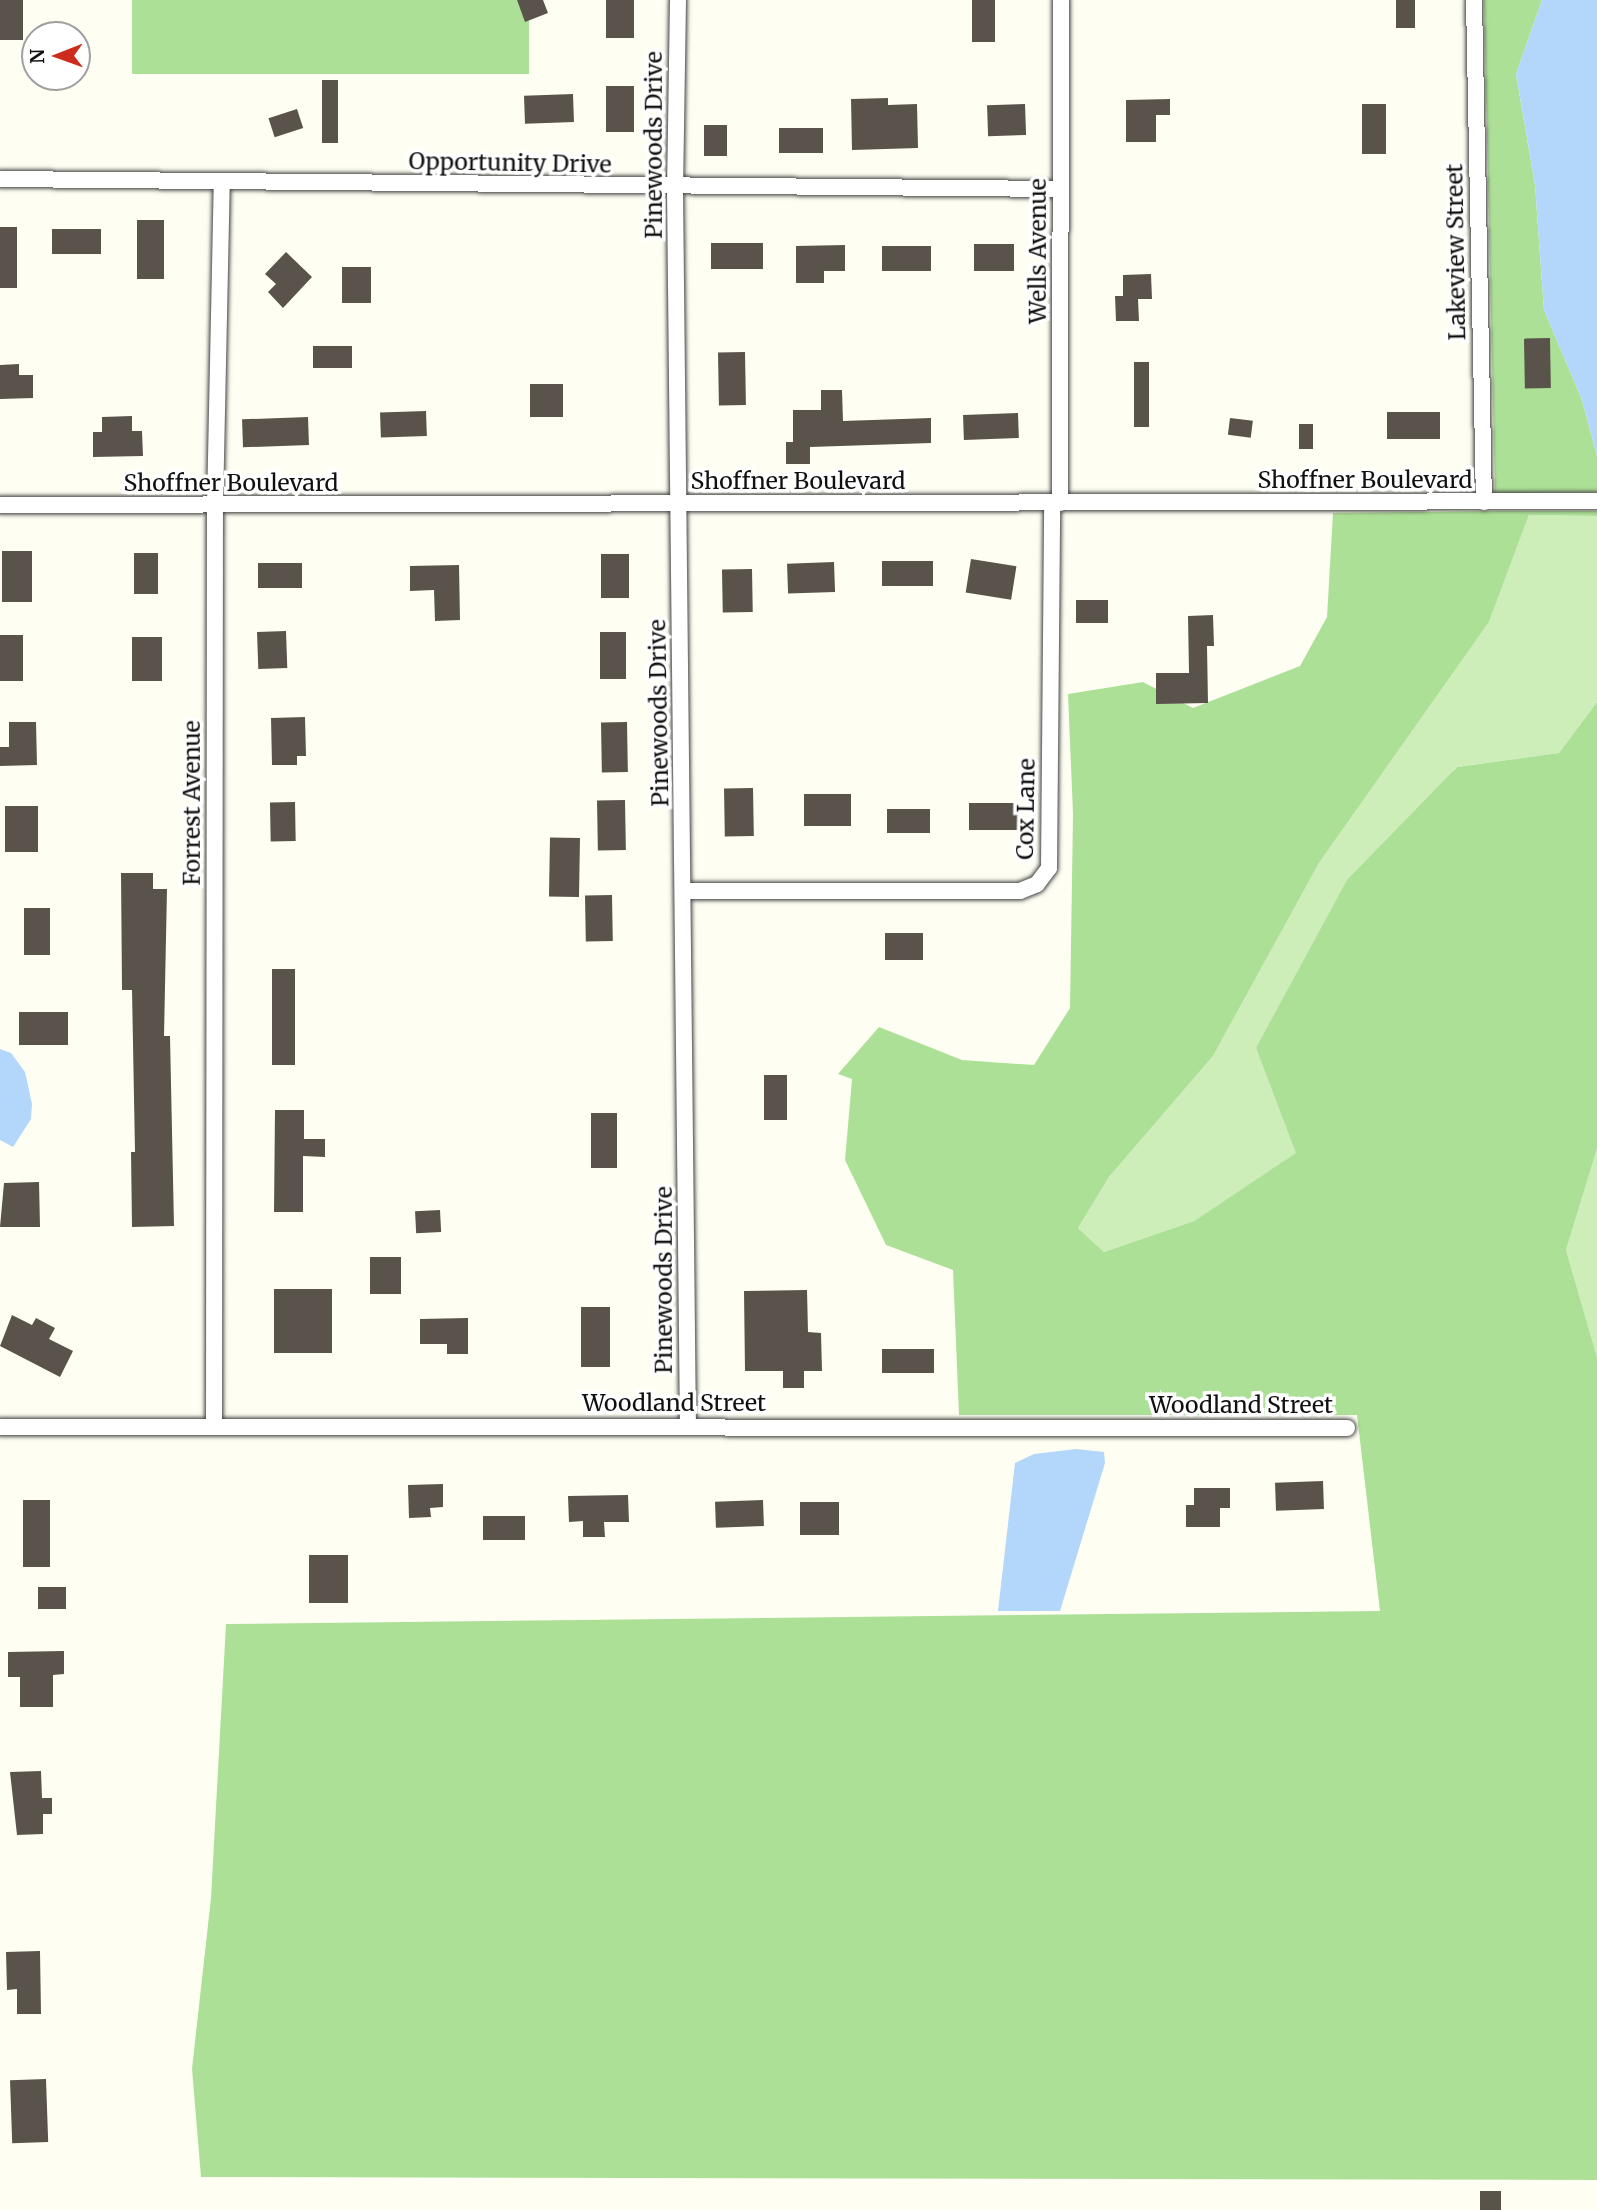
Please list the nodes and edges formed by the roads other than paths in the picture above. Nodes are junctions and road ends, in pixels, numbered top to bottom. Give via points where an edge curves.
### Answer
1 (678, 0) edge
2 (1061, 0) edge
3 (1474, 0) edge
4 (0, 179) edge
5 (222, 181) junction
6 (675, 189) junction
7 (1061, 189) junction
8 (1597, 501) edge
9 (1484, 502) junction
10 (1056, 503) junction
11 (679, 504) junction
12 (0, 505) edge
13 (215, 506) junction
14 (685, 891) junction
15 (214, 1425) junction
16 (688, 1425) junction
17 (0, 1427) edge
18 (1347, 1428) dead end

1 - 6 street, Pinewoods Drive
2 - 7 street, Wells Avenue
3 - 9 street, Lakeview Street
4 - 5 street, Opportunity Drive
5 - 6 street, Opportunity Drive
5 - 13 street, Forrest Avenue
6 - 7 street, Opportunity Drive
6 - 11 street, Pinewoods Drive
7 - 10 street, Wells Avenue
8 - 9 street, Shoffner Boulevard
9 - 10 street, Shoffner Boulevard
10 - 11 street, Shoffner Boulevard
10 - 14 street, Cox Lane via 1049,868 1037,884 1020,891
11 - 13 street, Shoffner Boulevard
11 - 14 street, Pinewoods Drive
12 - 13 street, Shoffner Boulevard
13 - 15 street, Forrest Avenue
14 - 16 street, Pinewoods Drive
15 - 16 street, Woodland Street
15 - 17 street, Woodland Street
16 - 18 street, Woodland Street

